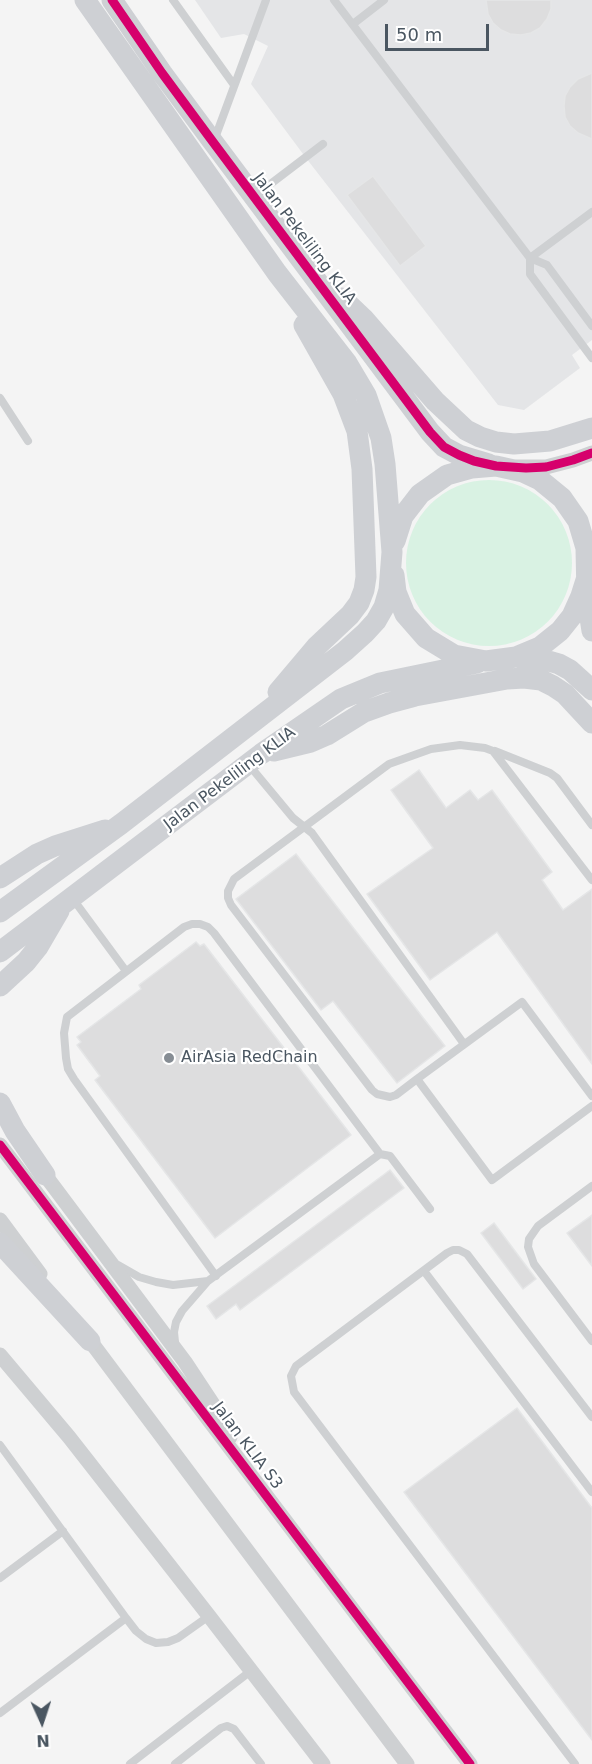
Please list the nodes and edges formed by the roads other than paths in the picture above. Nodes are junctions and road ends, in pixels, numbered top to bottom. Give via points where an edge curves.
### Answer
1 (85, 0) edge
2 (112, 0) edge
3 (173, 0) edge
4 (266, 0) edge
5 (334, 0) edge
6 (384, 0) edge
7 (353, 24) junction
8 (234, 85) junction
9 (213, 142) junction
10 (323, 144) dead end
11 (255, 196) junction
12 (592, 212) edge
13 (530, 258) junction
14 (304, 264) junction
15 (277, 273) junction
16 (592, 326) edge
17 (591, 357) edge
18 (0, 398) edge
19 (592, 428) edge
20 (28, 441) dead end
21 (592, 453) edge
22 (496, 466) junction
23 (592, 545) edge
24 (392, 552) junction
25 (586, 577) junction
26 (592, 631) edge
27 (516, 657) junction
28 (486, 661) junction
29 (592, 690) edge
30 (592, 723) edge
31 (251, 725) junction
32 (494, 751) junction
33 (254, 759) junction
34 (121, 824) junction
35 (592, 825) edge
36 (305, 827) junction
37 (0, 878) edge
38 (592, 880) edge
39 (67, 901) junction
40 (0, 912) edge
41 (0, 951) edge
42 (126, 971) junction
43 (0, 986) edge
44 (464, 1044) junction
45 (417, 1079) junction
46 (592, 1096) edge
47 (0, 1103) edge
48 (592, 1106) edge
49 (0, 1145) edge
50 (380, 1154) junction
51 (45, 1175) joint
52 (592, 1186) edge
53 (430, 1209) dead end
54 (0, 1220) edge
55 (0, 1242) edge
56 (99, 1248) junction
57 (424, 1271) junction
58 (216, 1276) junction
59 (208, 1281) junction
60 (90, 1341) junction
61 (592, 1341) edge
62 (0, 1355) edge
63 (185, 1362) junction
64 (592, 1417) edge
65 (0, 1444) edge
66 (248, 1473) junction
67 (592, 1492) edge
68 (63, 1531) junction
69 (0, 1578) edge
70 (209, 1616) junction
71 (126, 1618) junction
72 (252, 1670) junction
73 (0, 1713) edge
74 (130, 1764) edge
75 (175, 1764) edge
76 (261, 1764) edge
77 (322, 1764) edge
78 (407, 1764) edge
79 (470, 1764) edge
80 (575, 1764) edge

1 - 15 main road, Jalan Pekeliling KLIA
2 - 9 main road, Jalan Pekeliling KLIA
3 - 8 lane
4 - 8 lane
5 - 7 lane
6 - 7 lane
7 - 13 lane
8 - 9 lane
9 - 11 main road, Jalan Pekeliling KLIA
10 - 11 lane
11 - 14 main road, Jalan Pekeliling KLIA
12 - 13 lane
13 - 16 lane via 547,265
13 - 17 lane via 530,274
14 - 19 main road via 363,318 466,430 496,442 514,444 550,441
14 - 22 main road, Jalan Pekeliling KLIA via 444,447
15 - 24 main road, Jalan Pekeliling KLIA via 347,363 366,395 381,438
15 - 31 main road via 343,394 357,431 366,577 361,597 350,615 316,647
18 - 20 lane
21 - 22 street via 546,466
22 - 24 main road, Jalan Pekeliling KLIA via 447,475 420,494 403,516
22 - 25 main road, Jalan Pekeliling KLIA via 540,480 562,498 578,521 586,548
23 - 25 street
24 - 28 main road, Jalan Pekeliling KLIA via 396,592 405,614 426,638 454,655
24 - 31 main road, Jalan Pekeliling KLIA via 389,590 376,621 345,651
25 - 26 main road
25 - 27 main road, Jalan Pekeliling KLIA via 572,616 560,631 540,647
27 - 28 main road, Jalan Pekeliling KLIA
27 - 29 main road via 559,664
28 - 33 main road, Jalan Pekeliling KLIA via 380,682 358,691
30 - 33 main road via 565,694 540,680 525,678 389,703 364,712 311,742
31 - 34 main road, Jalan Pekeliling KLIA
32 - 35 lane via 557,778
32 - 36 lane via 446,746 403,758 379,771
32 - 38 lane
33 - 36 lane via 293,818
33 - 39 main road, Jalan Pekeliling KLIA
34 - 37 main road via 37,854
34 - 40 main road, Jalan Pekeliling KLIA
36 - 44 lane
36 - 45 lane via 234,879 228,891 231,905 372,1090 390,1097
39 - 41 main road, Jalan Pekeliling KLIA
39 - 42 lane
39 - 43 main road via 38,947
42 - 50 lane via 184,927 208,927
42 - 58 lane via 68,1017 64,1033 68,1069
44 - 45 lane
44 - 46 lane via 522,1002
45 - 48 lane via 492,1180
47 - 51 main road
49 - 66 street, Jalan KLIA S3
50 - 53 lane via 390,1156
50 - 58 lane
51 - 56 street
52 - 61 lane via 538,1226 528,1247 534,1264
54 - 60 street
55 - 60 main road
56 - 59 lane via 139,1277 173,1285
56 - 63 street
57 - 64 lane via 447,1253 464,1251
57 - 67 lane
57 - 80 lane via 296,1366 292,1386
58 - 59 lane
59 - 63 lane via 176,1322 175,1342
60 - 78 street
62 - 70 street
63 - 66 street via 214,1406
65 - 68 lane
66 - 79 street, Jalan KLIA S3
68 - 69 lane
68 - 71 lane
70 - 71 lane via 178,1638 156,1643 136,1631
70 - 72 street
71 - 73 lane
72 - 74 lane
72 - 77 street
75 - 76 lane via 227,1726 234,1729

